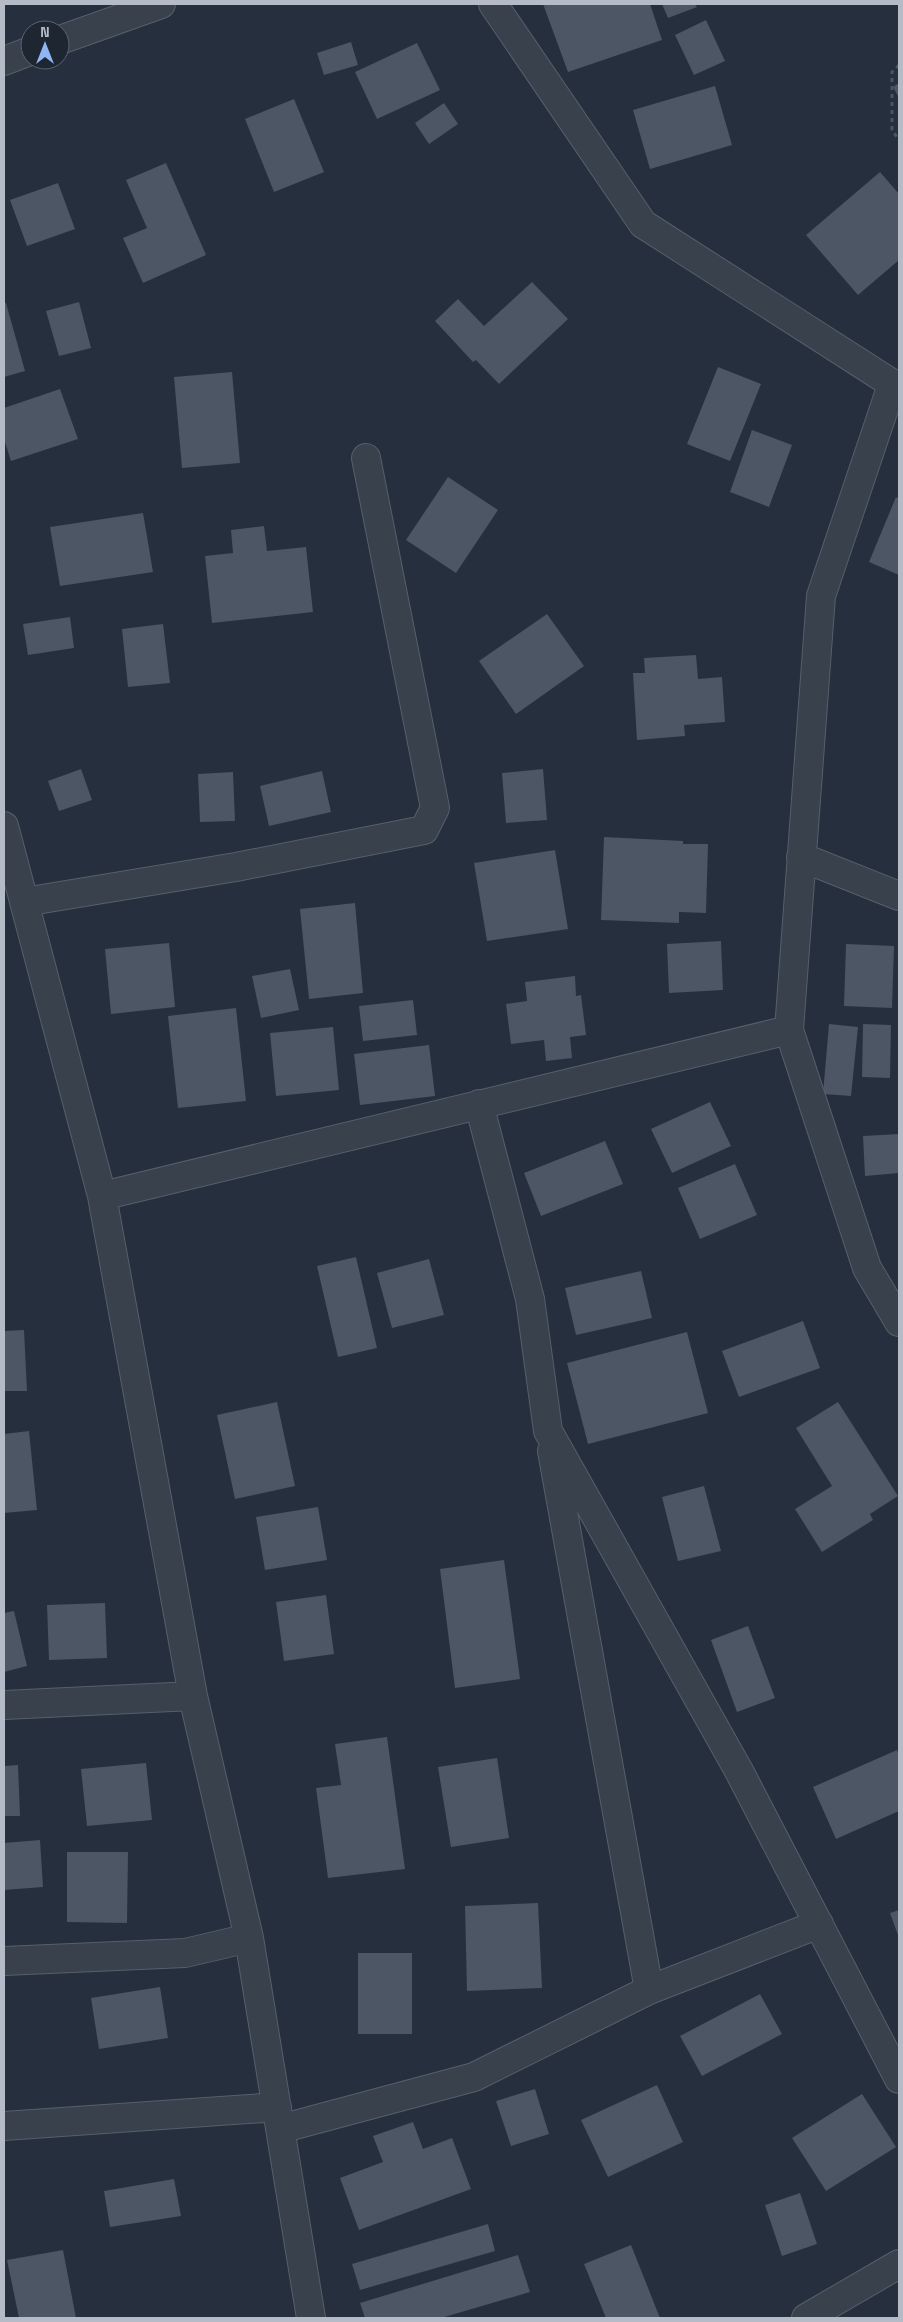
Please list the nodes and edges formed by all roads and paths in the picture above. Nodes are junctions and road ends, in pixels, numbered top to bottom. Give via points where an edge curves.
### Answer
1 (161, 4) edge
2 (493, 4) edge
3 (70, 36) edge
4 (20, 55) edge
5 (4, 61) edge
6 (899, 65) edge
7 (899, 140) edge
8 (896, 386) edge
9 (366, 458) dead end
10 (4, 826) edge
11 (801, 857) junction
12 (899, 896) edge
13 (24, 902) junction
14 (789, 1030) junction
15 (479, 1104) junction
16 (102, 1196) junction
17 (899, 1322) edge
18 (548, 1431) junction
19 (193, 1696) junction
20 (4, 1705) edge
21 (819, 1924) junction
22 (249, 1938) junction
23 (4, 1961) edge
24 (649, 1990) junction
25 (899, 2079) edge
26 (278, 2118) junction
27 (4, 2126) edge
28 (899, 2264) edge
29 (311, 2318) edge
30 (806, 2318) edge

1 - 3 street
2 - 8 street via 642,224
4 - 5 street
6 - 7 path via 892,72 892,130
8 - 11 street via 820,596
9 - 13 street via 435,808 424,830 236,867
10 - 13 street
11 - 12 street
11 - 14 street
13 - 16 street
14 - 15 street
14 - 17 street via 867,1268
15 - 16 street
15 - 18 street via 530,1299
16 - 19 street
18 - 21 street via 739,1771
18 - 24 street
19 - 20 street
19 - 22 street
21 - 24 street
21 - 25 street
22 - 23 street via 185,1954
22 - 26 street
24 - 26 street via 474,2077
26 - 27 street
26 - 29 street
28 - 30 street

